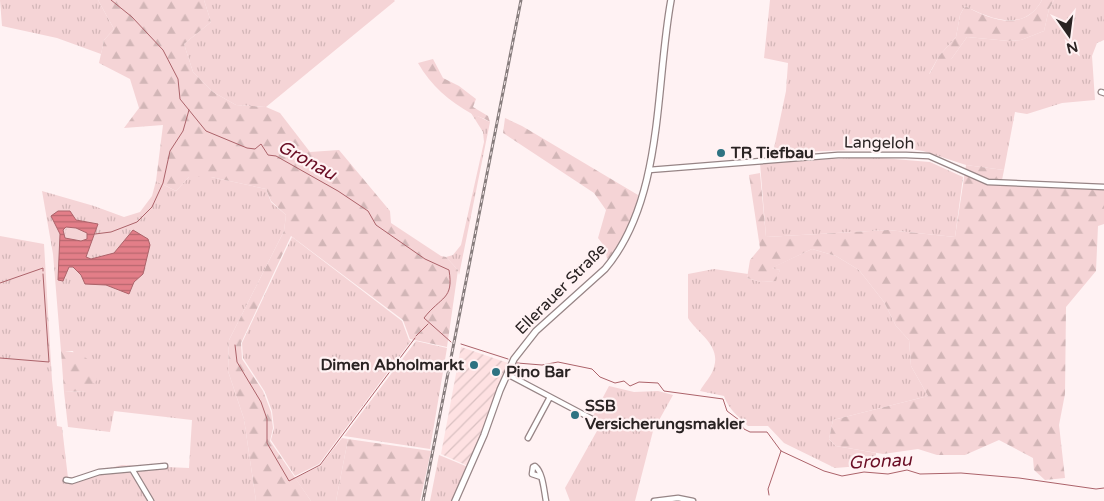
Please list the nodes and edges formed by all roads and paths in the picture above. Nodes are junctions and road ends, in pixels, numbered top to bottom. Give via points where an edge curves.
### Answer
1 (671, 0) edge
2 (649, 170) junction
3 (1104, 187) edge
4 (507, 374) junction
5 (550, 397) junction
6 (594, 420) dead end
7 (528, 438) dead end
8 (164, 466) dead end
9 (132, 468) junction
10 (541, 478) dead end
11 (66, 480) dead end
12 (151, 501) edge
13 (455, 501) edge
14 (546, 501) edge
15 (654, 501) edge
16 (693, 501) edge

1 - 2 main road, Ellerauer Straße
2 - 3 street, Langeloh via 838,155 906,154 929,156 988,182
2 - 4 main road, Ellerauer Straße via 634,223 614,259 536,331 521,348
4 - 5 street
4 - 13 main road, Ellerauer Straße
5 - 6 street
5 - 7 street
8 - 9 street
9 - 11 street
9 - 12 street
10 - 14 street
15 - 16 street via 678,498

